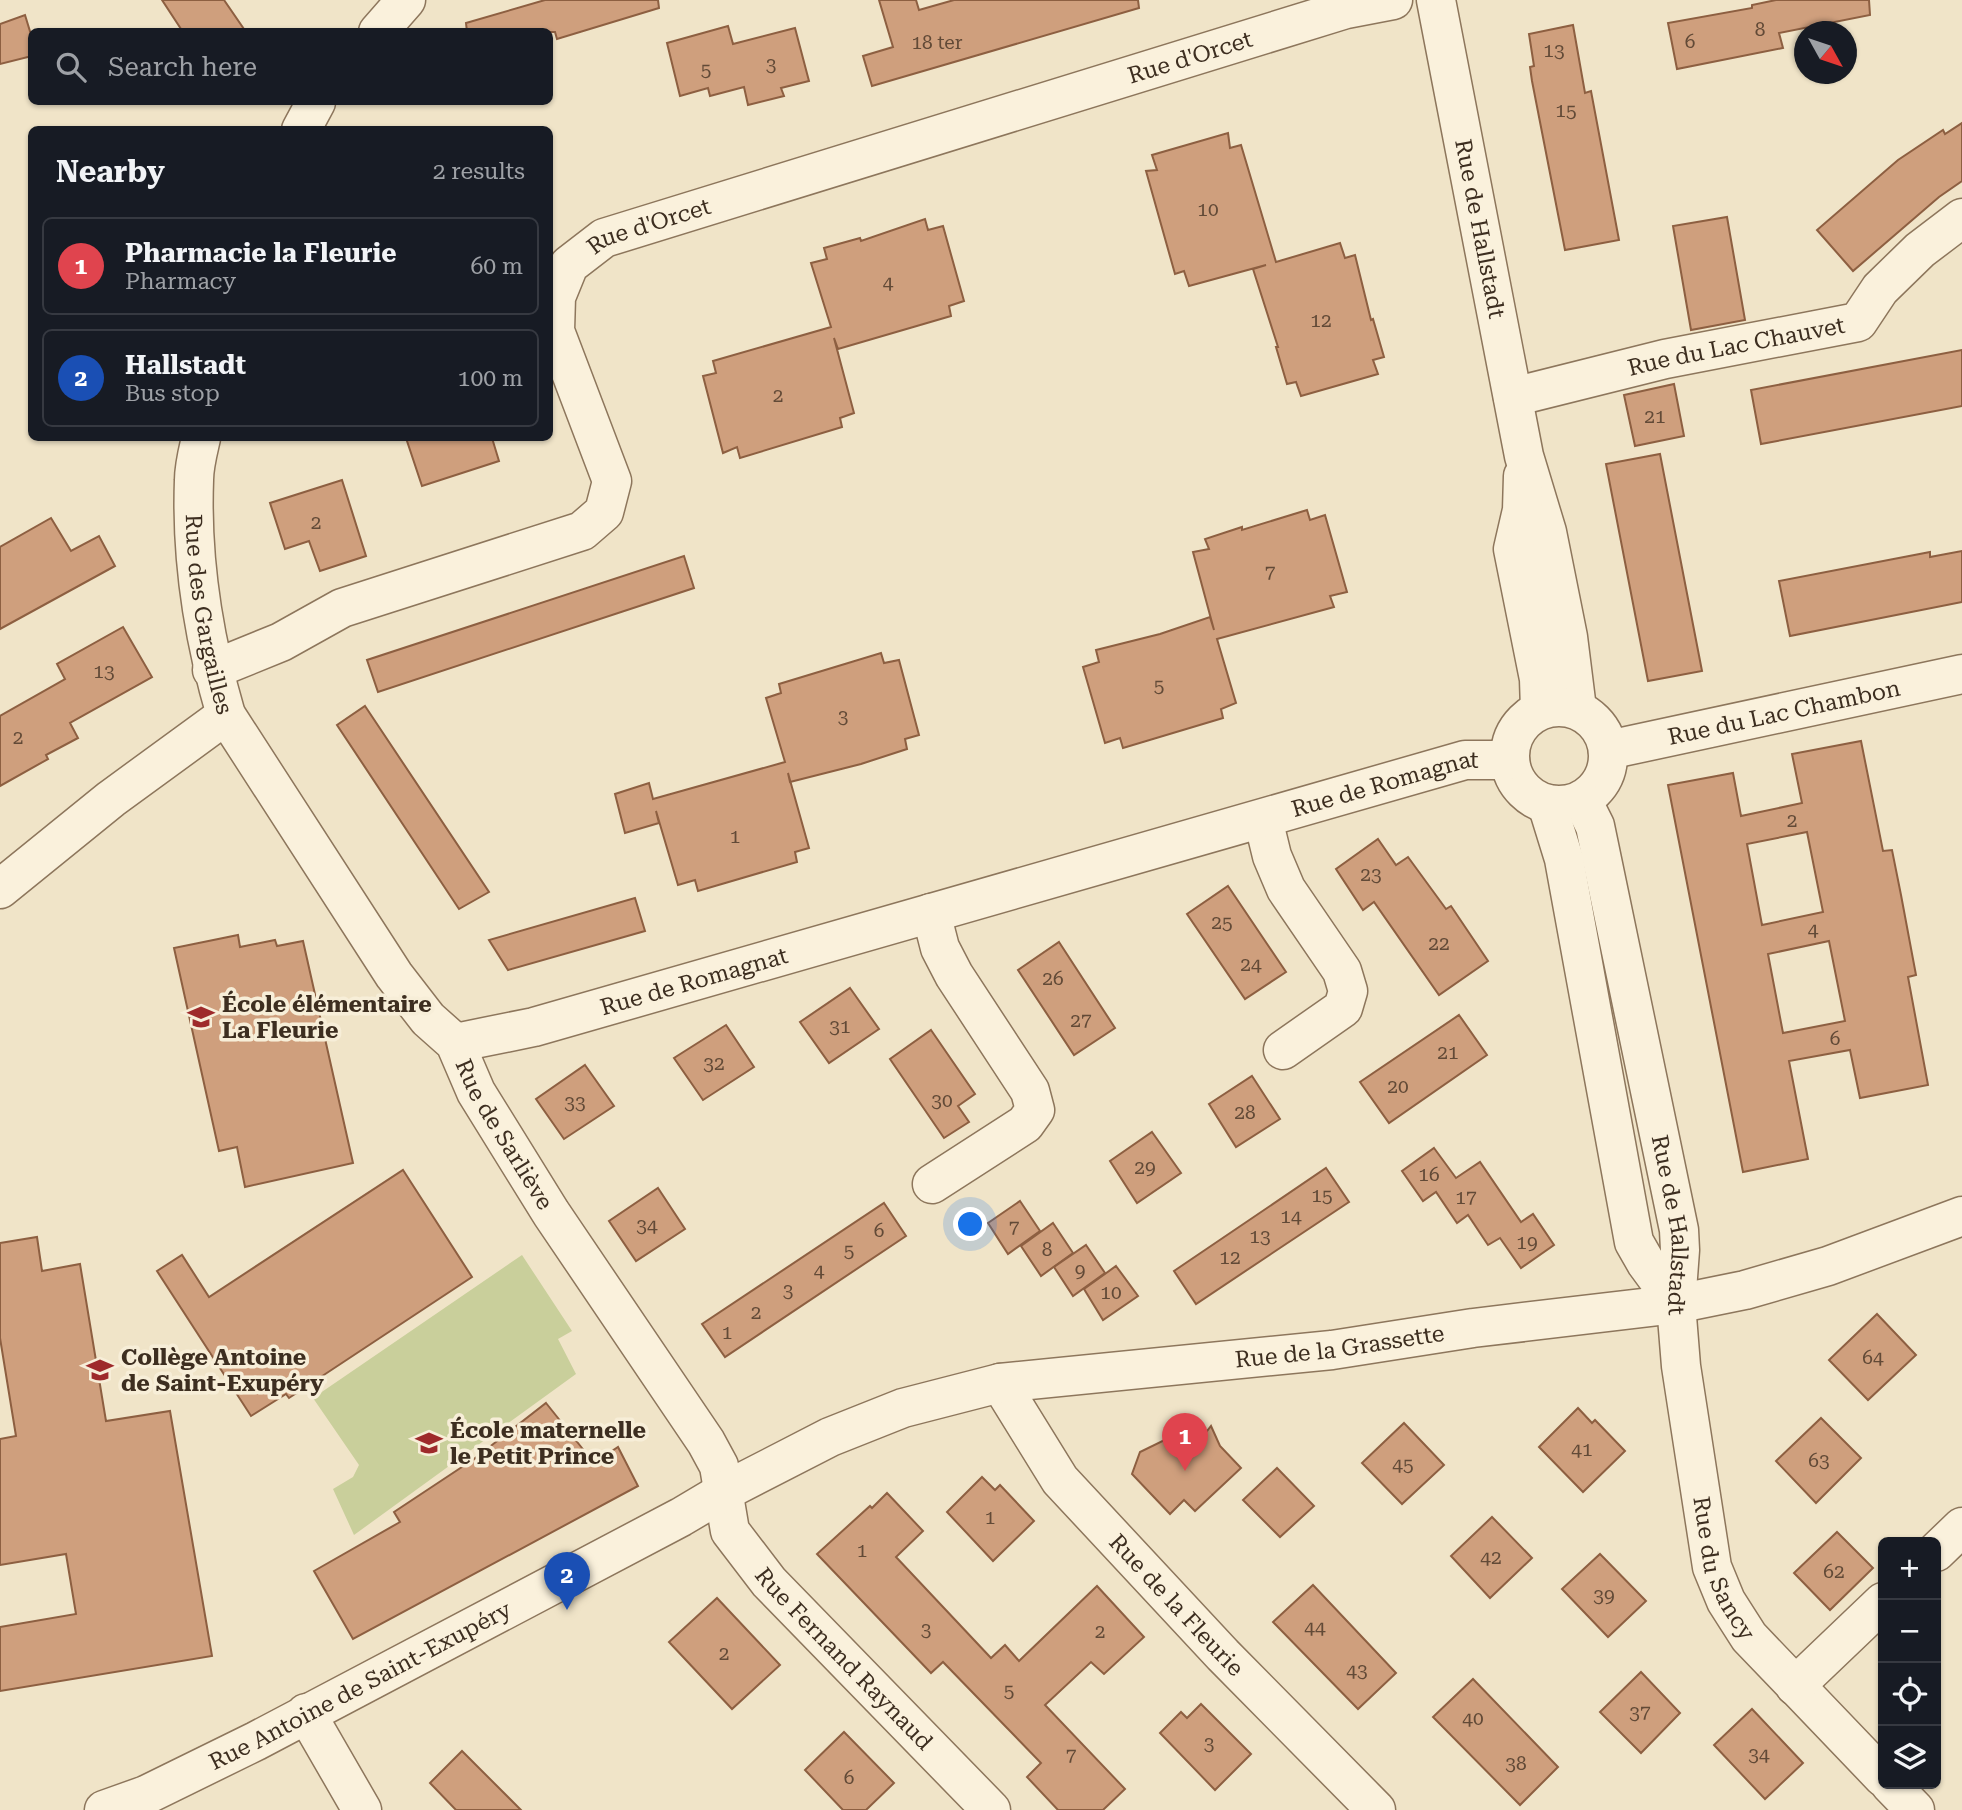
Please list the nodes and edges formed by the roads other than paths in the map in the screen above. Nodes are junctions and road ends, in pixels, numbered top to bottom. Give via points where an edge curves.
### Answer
1 (406, 0) edge
2 (1393, 0) edge
3 (1436, 0) edge
4 (382, 28) edge
5 (314, 105) edge
6 (303, 126) edge
7 (1962, 218) edge
8 (1513, 397) junction
9 (200, 441) edge
10 (212, 670) junction
11 (1962, 674) edge
12 (1559, 710) junction
13 (226, 715) junction
14 (1608, 750) junction
15 (1510, 760) junction
16 (1564, 802) junction
17 (1264, 819) junction
18 (0, 889) edge
19 (931, 913) junction
20 (455, 1043) junction
21 (1283, 1049) dead end
22 (932, 1184) dead end
23 (1962, 1216) edge
24 (1676, 1304) junction
25 (1000, 1383) junction
26 (723, 1492) junction
27 (1962, 1527) edge
28 (1941, 1547) edge
29 (1878, 1607) edge
30 (1795, 1686) junction
31 (306, 1713) junction
32 (1878, 1772) edge
33 (1895, 1789) edge
34 (104, 1810) edge
35 (362, 1810) edge
36 (992, 1810) edge
37 (1376, 1810) edge
38 (1915, 1810) edge

1 - 4 street
2 - 10 street, Rue d'Orcet via 1346,9 604,238 569,265 556,297 555,331 612,481 604,512 582,531 342,608 281,642
3 - 8 street, Rue de Hallstadt
5 - 6 street
7 - 8 street, Rue du Lac Chauvet via 1880,289 1857,322 1665,359
8 - 12 street, Rue de Hallstadt via 1568,637
9 - 10 street, Rue des Gargailles via 194,478 196,549
10 - 13 street, Rue des Gargailles
11 - 14 street, Rue du Lac Chambon
12 - 14 street via 1598,725
12 - 15 street via 1527,718 1517,730
13 - 18 street, Rue des Gargailles via 111,799
13 - 20 street, Rue de Sarliève via 394,975 428,1019
14 - 16 street via 1603,779 1593,791
15 - 16 street via 1514,776 1534,798
15 - 17 street, Rue de Romagnat via 1465,760
16 - 24 street, Rue de Hallstadt via 1595,826 1679,1230
17 - 19 street, Rue de Romagnat
17 - 21 street, Rue de Romagnat via 1286,889 1342,971 1348,991 1343,1008
19 - 20 street, Rue de Romagnat via 534,1027
19 - 22 street via 940,948 1030,1091 1035,1110 1025,1124
20 - 26 street, Rue de Sarliève via 476,1092 551,1213 706,1442 719,1466
23 - 24 street, Rue de la Grassette via 1828,1266
24 - 25 street, Rue de la Grassette via 1485,1326 1332,1350
24 - 30 street, Rue du Sancy via 1681,1366 1713,1567 1726,1601 1748,1637
25 - 26 street, Rue de la Grassette via 903,1408 842,1432
25 - 37 street, Rue de la Fleurie via 1060,1480
26 - 31 street, Rue Antoine de Saint-Exupéry via 391,1672
26 - 36 street, Rue Fernand Raynaud via 730,1531 746,1555
27 - 28 street
29 - 30 street
30 - 32 street, Rue du Sancy
31 - 34 street, Rue Antoine de Saint-Exupéry via 146,1795
31 - 35 street
33 - 38 street

